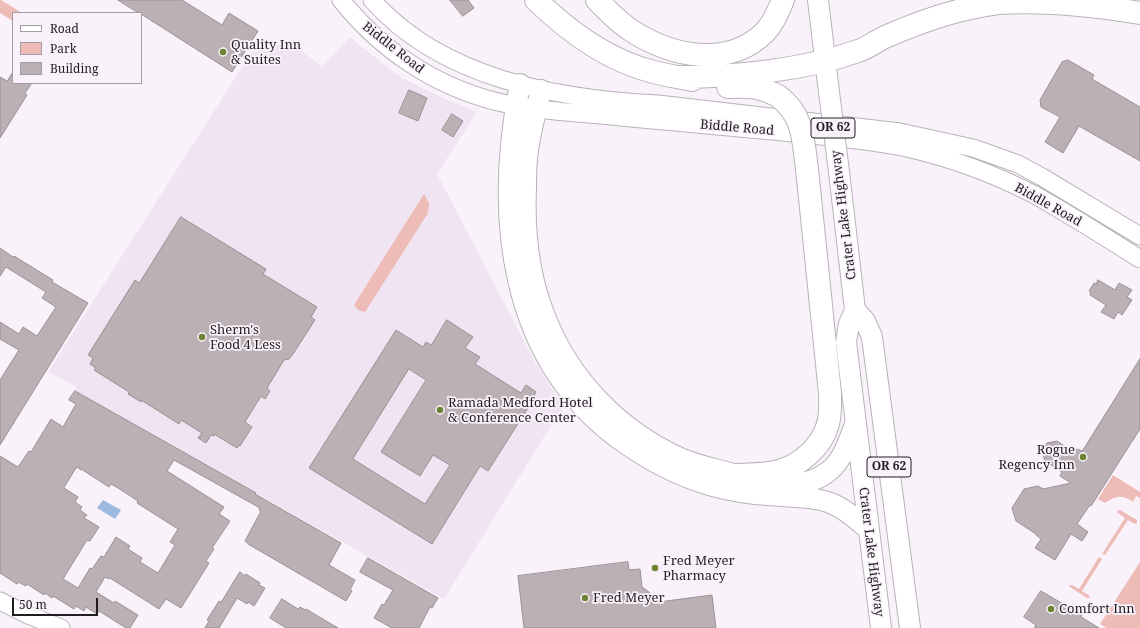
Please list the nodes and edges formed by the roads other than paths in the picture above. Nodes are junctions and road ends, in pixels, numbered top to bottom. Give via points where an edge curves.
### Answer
1 (342, 0) edge
2 (372, 0) edge
3 (536, 0) edge
4 (597, 0) edge
5 (783, 0) edge
6 (818, 0) edge
7 (1140, 13) edge
8 (825, 61) junction
9 (679, 77) junction
10 (520, 84) junction
11 (539, 99) junction
12 (516, 105) junction
13 (1140, 236) edge
14 (1140, 259) edge
15 (855, 310) junction
16 (855, 424) junction
17 (736, 475) junction
18 (868, 530) junction
19 (0, 601) edge
20 (61, 628) edge
21 (880, 628) edge
22 (910, 628) edge

1 - 12 main road, Biddle Road via 357,20 384,44 429,76 472,94
2 - 10 main road, Biddle Road via 414,38 448,58
3 - 9 highway via 574,33 609,55 649,71
4 - 5 highway via 614,17 649,41 683,53 706,55 725,53 757,39 775,18
6 - 8 highway, Crater Lake Highway / OR 62
7 - 8 highway via 1054,1 998,3 946,14 884,37 860,50
8 - 9 highway via 718,76
8 - 15 highway, Crater Lake Highway / OR 62, bridge
9 - 17 highway, bridge via 725,87 759,88 778,96 792,109 802,128 830,393 828,427 812,451 788,468 768,473
10 - 11 main road, Biddle Road
10 - 12 highway
11 - 12 main road, Biddle Road
11 - 13 main road, Biddle Road via 565,95 666,105 900,132 973,148 1018,164
11 - 14 main road, Biddle Road via 908,149 979,171 1008,183 1039,198
11 - 17 highway via 528,151 526,234 538,298 555,339 581,380 621,421 678,457
12 - 18 highway via 510,204 516,276 528,319 538,341 569,390 597,421 655,463 709,485 746,493 825,501 843,509
15 - 16 highway, Crater Lake Highway / OR 62 via 846,342
15 - 22 highway, OR 62 via 865,321 872,337
16 - 17 highway via 835,466 813,481 781,484
16 - 18 highway, Crater Lake Highway / OR 62
18 - 21 highway, Crater Lake Highway / OR 62
19 - 20 main road

